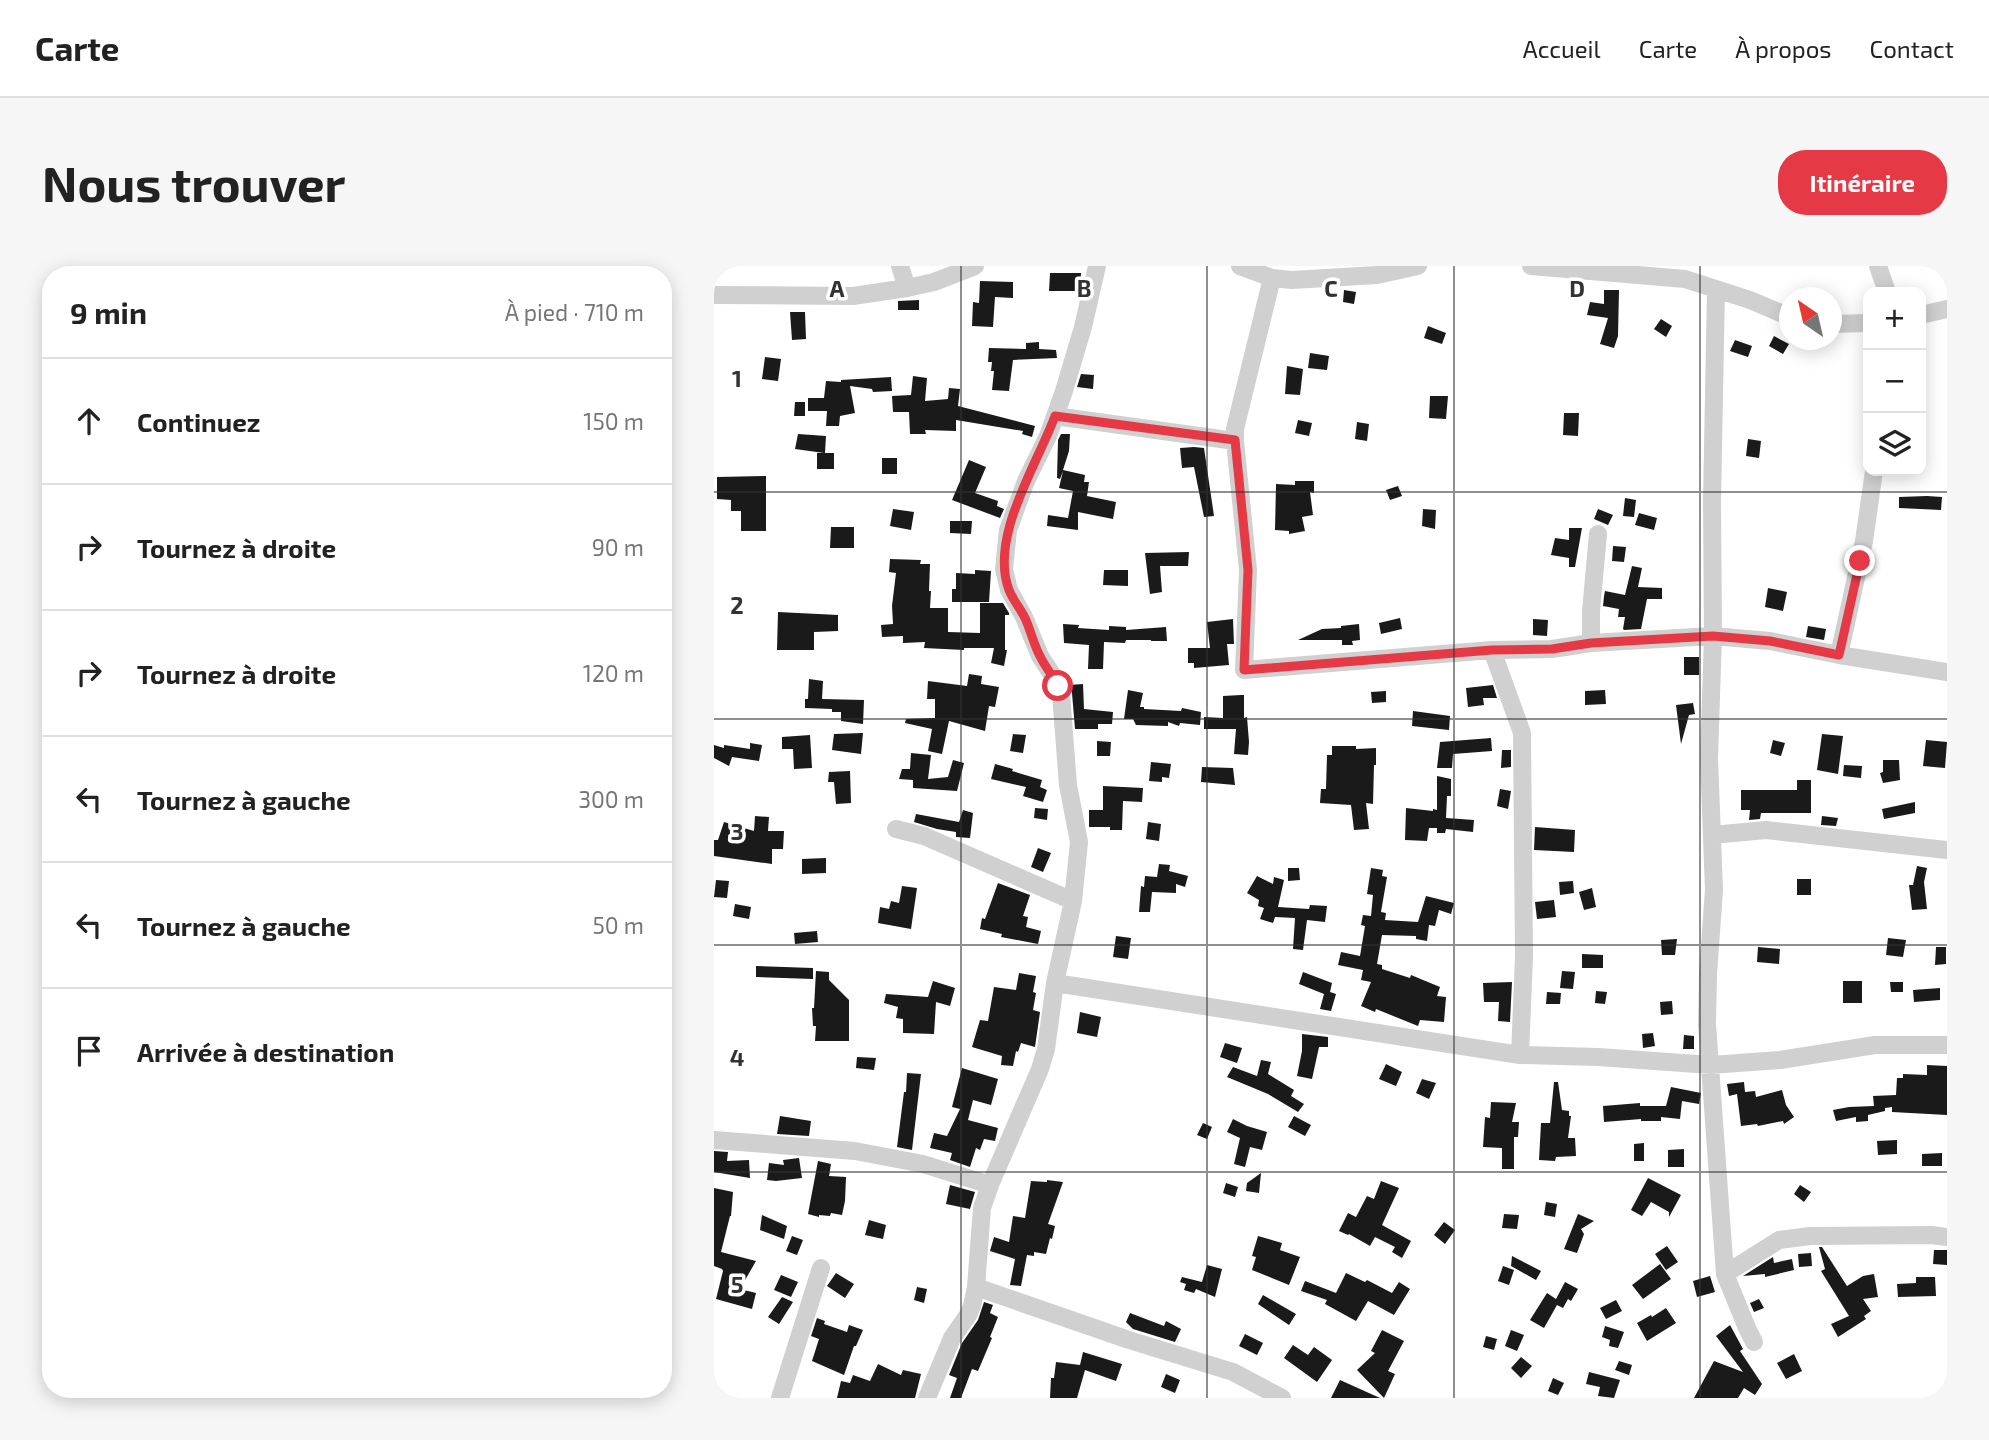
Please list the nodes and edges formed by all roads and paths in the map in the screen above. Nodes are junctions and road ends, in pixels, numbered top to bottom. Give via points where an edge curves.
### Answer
1 (900, 266) edge
2 (975, 266) edge
3 (1097, 266) edge
4 (1240, 266) edge
5 (1418, 266) edge
6 (1531, 266) edge
7 (1878, 266) edge
8 (1272, 278) junction
9 (1885, 287) edge
10 (907, 288) junction
11 (1716, 289) junction
12 (714, 295) edge
13 (1947, 310) edge
14 (1779, 312) edge
15 (1926, 314) edge
16 (1863, 323) edge
17 (1842, 324) edge
18 (1055, 416) junction
19 (1235, 440) junction
20 (1873, 476) edge
21 (1598, 534) dead end
22 (1713, 636) junction
23 (1591, 643) junction
24 (1492, 650) junction
25 (1839, 655) junction
26 (1947, 672) edge
27 (896, 829) dead end
28 (1712, 835) junction
29 (1947, 850) edge
30 (1073, 901) junction
31 (1055, 983) junction
32 (1947, 1045) edge
33 (1520, 1055) junction
34 (1711, 1065) junction
35 (714, 1140) edge
36 (990, 1185) junction
37 (1947, 1237) edge
38 (821, 1268) dead end
39 (1725, 1274) junction
40 (976, 1287) junction
41 (1754, 1342) dead end
42 (780, 1398) edge
43 (927, 1398) edge
44 (1282, 1398) edge

1 - 10 street
2 - 10 street
3 - 18 street
4 - 8 street
5 - 8 street via 1377,275
6 - 11 street via 1672,277
7 - 9 street
8 - 19 street
10 - 12 street via 853,296
11 - 14 street
11 - 22 street
13 - 15 street
16 - 17 street
18 - 19 street
18 - 30 street via 1008,530 1004,569 1009,590 1061,694 1068,785 1079,842
19 - 24 street via 1248,570 1244,670
20 - 25 street
21 - 23 street
22 - 23 street
22 - 25 street via 1770,641
22 - 28 street
23 - 24 street
24 - 33 street via 1522,733
25 - 26 street
27 - 30 street via 932,839
28 - 29 street via 1766,830
28 - 34 street via 1714,890 1707,1011
30 - 31 street
31 - 33 street
31 - 36 street via 1040,1069
32 - 34 street via 1875,1045
33 - 34 street
34 - 39 street
35 - 36 street via 855,1151 923,1164
36 - 40 street via 982,1208
37 - 39 street via 1779,1240
38 - 42 street
39 - 41 street
40 - 43 street via 968,1315 952,1338
40 - 44 street via 1233,1372

